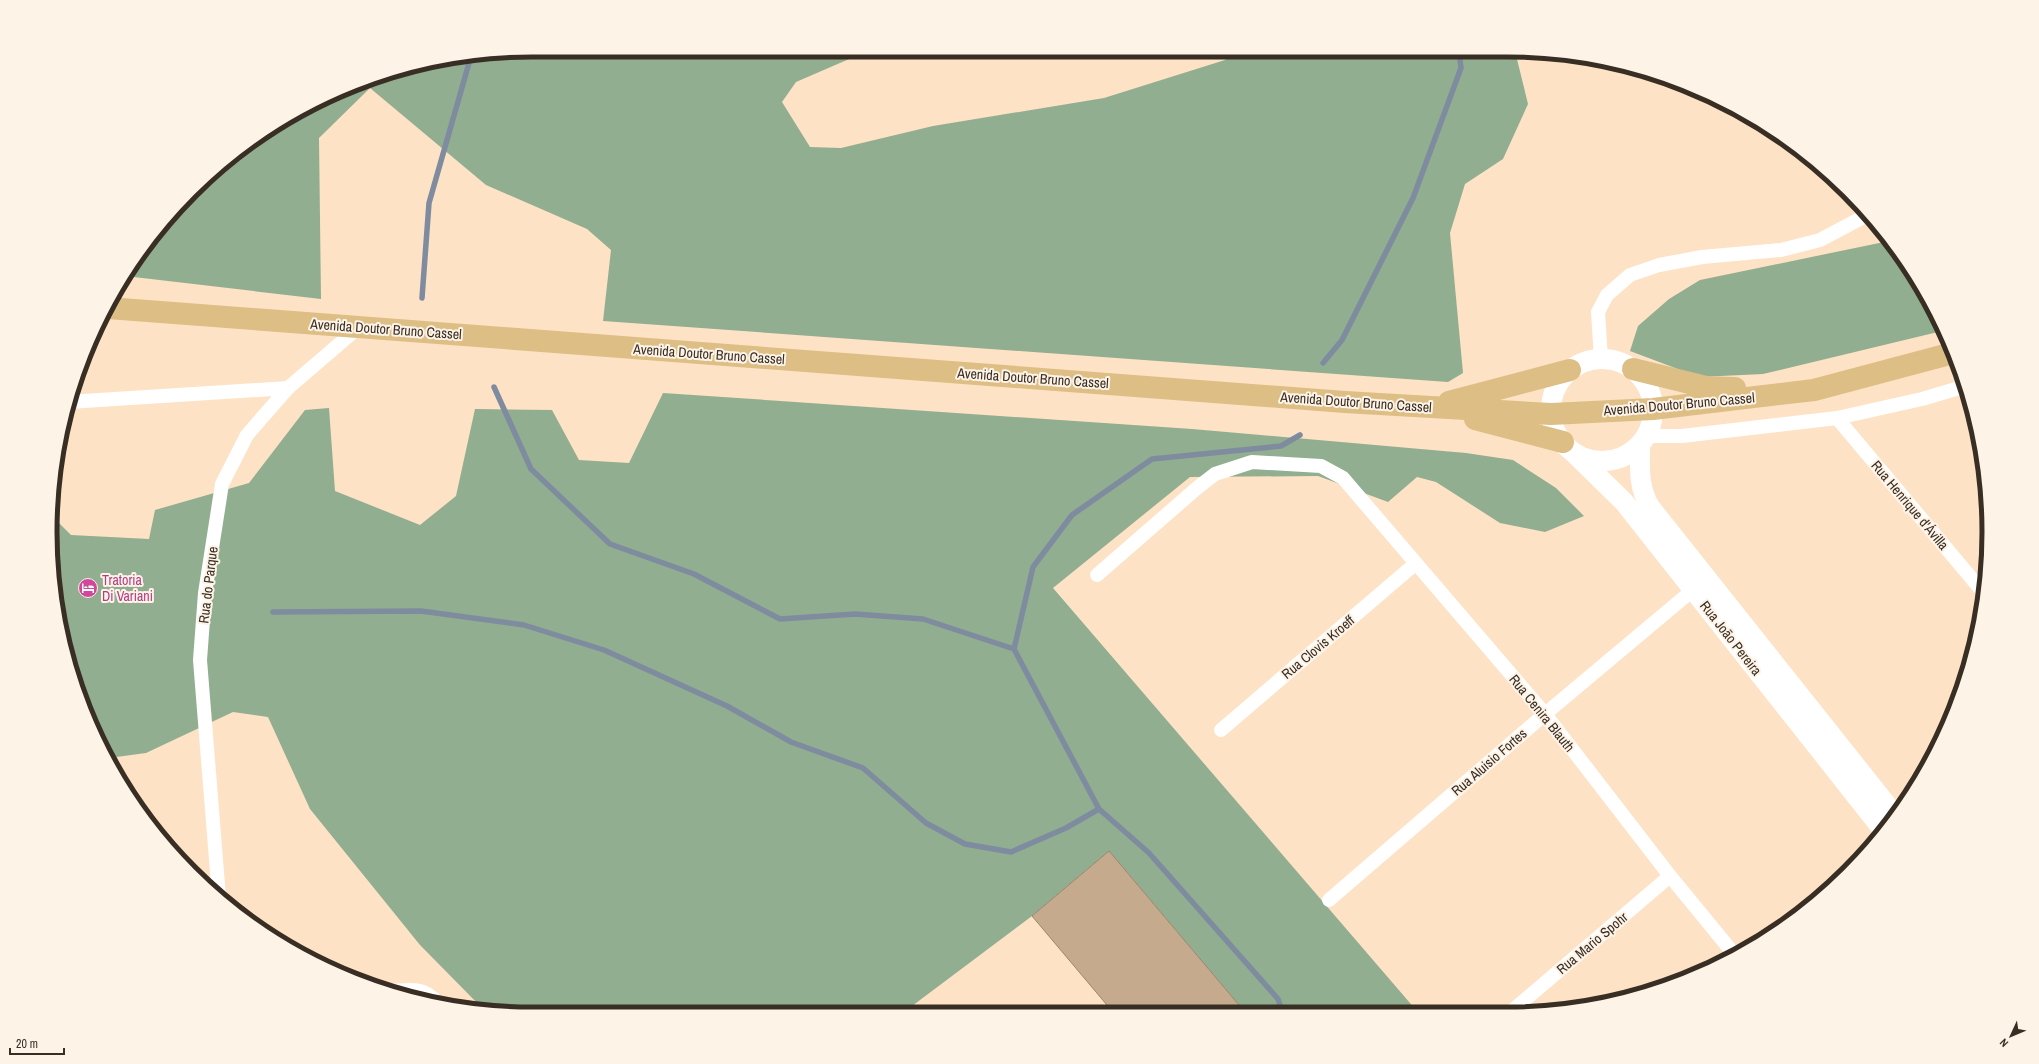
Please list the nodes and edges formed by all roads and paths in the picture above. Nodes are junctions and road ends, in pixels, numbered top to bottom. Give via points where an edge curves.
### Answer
1 (1863, 217) edge
2 (113, 308) edge
3 (359, 327) junction
4 (1948, 354) edge
5 (1602, 358) junction
6 (1633, 369) junction
7 (1570, 370) junction
8 (288, 388) junction
9 (1960, 388) edge
10 (1814, 390) junction
11 (75, 402) edge
12 (1431, 407) junction
13 (1653, 409) junction
14 (1551, 414) junction
15 (1837, 418) junction
16 (1644, 440) junction
17 (1568, 447) junction
18 (1415, 564) junction
19 (1097, 575) dead end
20 (1700, 584) junction
21 (1979, 587) edge
22 (1545, 714) junction
23 (1221, 730) dead end
24 (1891, 811) edge
25 (1880, 826) edge
26 (1670, 876) junction
27 (218, 888) edge
28 (1329, 900) dead end
29 (1731, 950) edge
30 (406, 990) edge
31 (431, 996) edge
32 (1517, 1007) edge

1 - 5 street via 1820,240 1781,250 1702,257 1659,265 1630,275 1607,295 1598,312
2 - 3 main road, Avenida Doutor Bruno Cassel
3 - 8 street, Rua do Parque
3 - 12 main road, Avenida Doutor Bruno Cassel
4 - 10 main road, Avenida Doutor Bruno Cassel
5 - 6 street via 1618,361
5 - 7 street via 1584,362
6 - 10 main road via 1706,387
6 - 13 street, Rua João Pereira via 1645,381 1652,396
7 - 12 main road
7 - 14 street via 1558,383 1552,399
8 - 11 street
8 - 27 street, Rua do Parque via 247,435 222,484 205,593 200,660
9 - 15 street
10 - 13 main road, Avenida Doutor Bruno Cassel
12 - 14 main road, Avenida Doutor Bruno Cassel
12 - 17 main road
13 - 14 main road, Avenida Doutor Bruno Cassel
13 - 16 street, Rua João Pereira via 1652,425
14 - 17 street, Rua João Pereira via 1555,430
15 - 16 street
15 - 21 street, Rua Henrique d'Ávilla
16 - 17 street via 1620,458 1608,460 1596,461
16 - 20 street, Rua João Pereira via 1640,477 1644,497
17 - 20 street, Rua João Pereira via 1624,502
18 - 19 street, Rua Cenira Blauth via 1342,478 1321,466 1252,462 1216,474
18 - 22 street, Rua Cenira Blauth
18 - 23 street, Rua Clovis Kroeff
20 - 22 street, Rua Aluisio Fortes
20 - 24 street, Rua João Pereira
20 - 25 street, Rua João Pereira
22 - 26 street, Rua Cenira Blauth
22 - 28 street, Rua Aluisio Fortes
26 - 29 street, Rua Cenira Blauth
26 - 32 street, Rua Mario Spohr
30 - 31 street via 421,989

